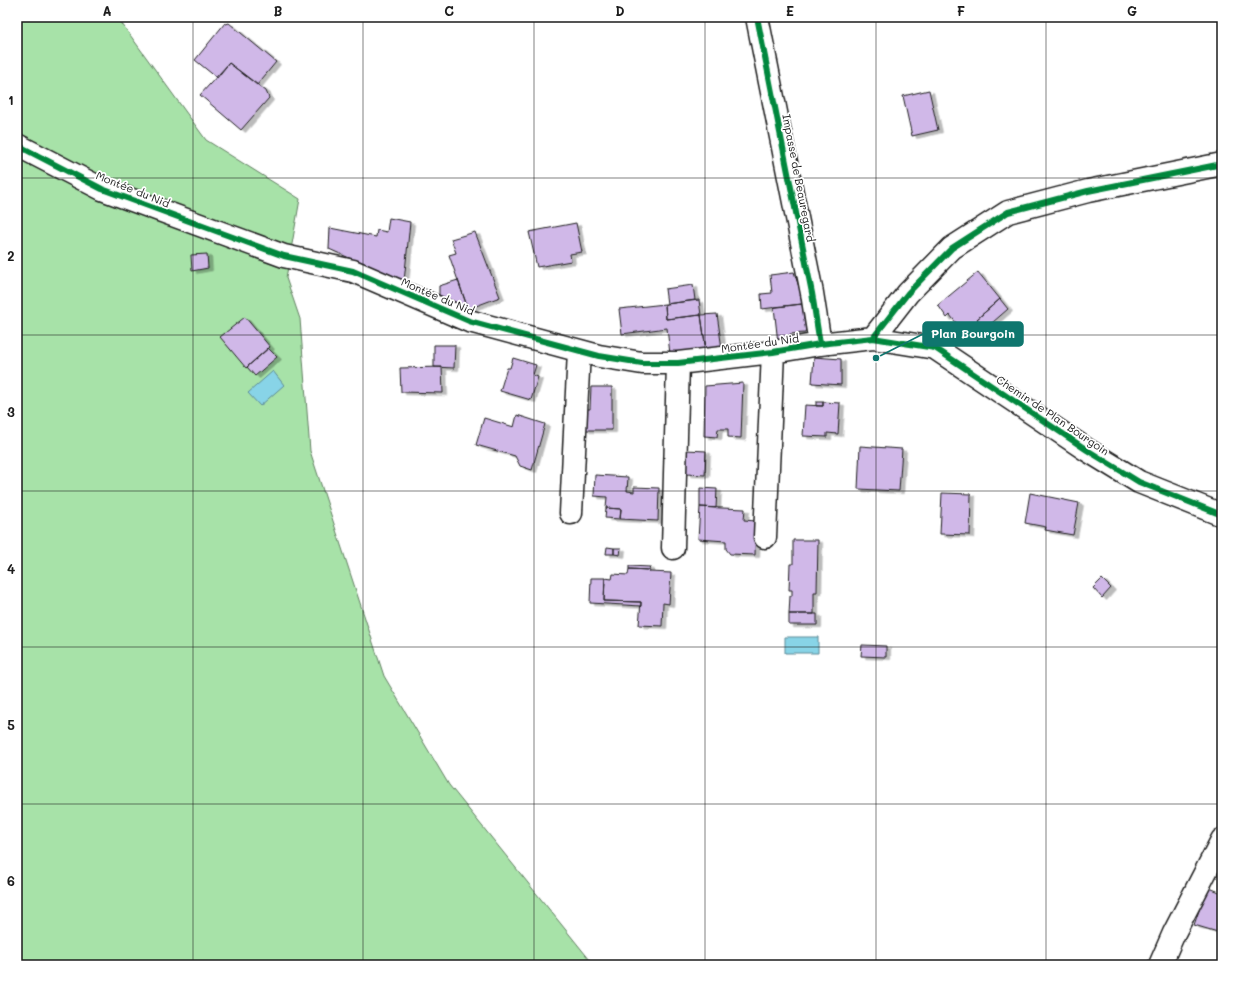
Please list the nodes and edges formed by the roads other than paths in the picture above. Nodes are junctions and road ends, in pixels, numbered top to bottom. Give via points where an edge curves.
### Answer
1 (758, 17) edge
2 (17, 145) edge
3 (1222, 164) edge
4 (873, 338) junction
5 (820, 344) junction
6 (579, 351) junction
7 (773, 352) junction
8 (678, 363) junction
9 (572, 514) dead end
10 (1222, 515) edge
11 (765, 537) dead end
12 (673, 548) dead end
13 (1222, 840) edge
14 (1160, 965) edge

1 - 5 street, Impasse de Beauregard
2 - 6 street, Montée du Nid via 102,190 284,256 353,271 469,321
3 - 4 street via 1088,191 1008,212 952,248 908,293
4 - 5 street, Montée du Nid
4 - 10 street, Chemin de Plan Bourgoin via 935,348 1139,482
5 - 7 street, Montée du Nid
6 - 8 street, Montée du Nid via 642,363
6 - 9 street
7 - 8 street, Montée du Nid
7 - 11 street
8 - 12 street
13 - 14 street

